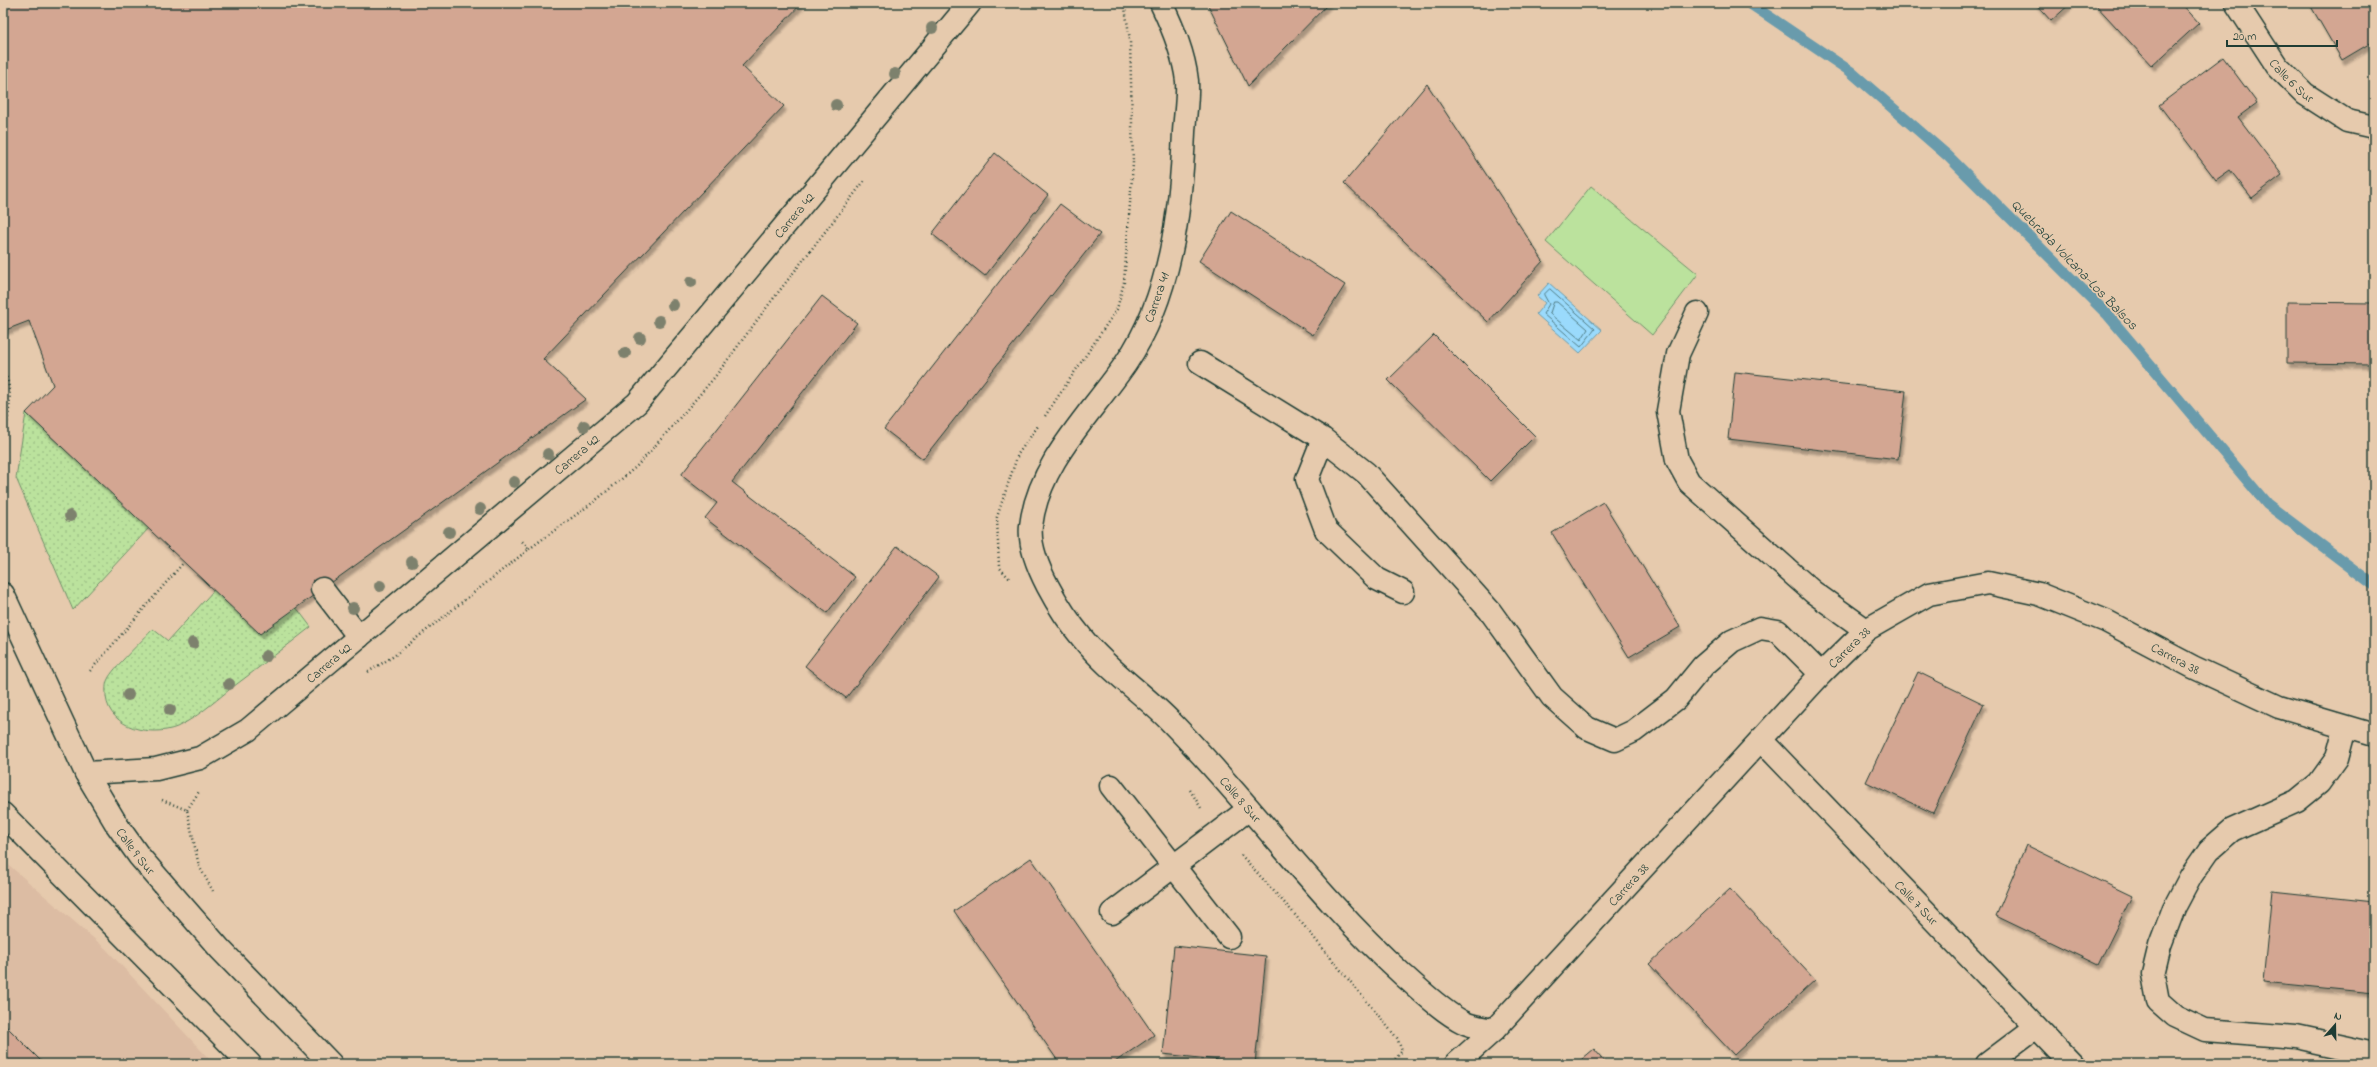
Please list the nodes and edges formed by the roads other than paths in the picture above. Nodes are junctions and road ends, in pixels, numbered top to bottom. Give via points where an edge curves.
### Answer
1 (970, 3) edge
2 (1161, 3) edge
3 (2236, 3) edge
4 (2374, 127) edge
5 (1697, 313) dead end
6 (1200, 363) dead end
7 (1323, 439) junction
8 (1030, 530) joint
9 (322, 589) dead end
10 (1403, 592) dead end
11 (3, 594) edge
12 (1866, 630) junction
13 (359, 637) junction
14 (1821, 674) junction
15 (2345, 728) junction
16 (2374, 735) edge
17 (1761, 740) junction
18 (86, 773) junction
19 (1111, 786) dead end
20 (1249, 810) junction
21 (3, 814) edge
22 (1174, 866) junction
23 (1112, 912) dead end
24 (1229, 936) dead end
25 (2036, 1027) junction
26 (1494, 1030) junction
27 (2374, 1054) edge
28 (250, 1064) edge
29 (331, 1064) edge
30 (1456, 1064) edge
31 (1987, 1064) edge
32 (2072, 1064) edge

1 - 13 street, Carrera 42 via 637,403
2 - 8 street, Carrera 41 via 1176,34 1186,81 1183,163 1174,233 1165,271 1152,315 1127,361 1052,464 1036,497
3 - 4 street, Calle 6 Sur via 2277,66 2305,94 2347,121
5 - 12 street via 1678,354 1668,411 1677,460 1689,482 1813,592
6 - 7 street
7 - 10 street via 1308,479 1326,530 1377,579
7 - 14 street via 1366,473 1490,611 1552,697 1587,728 1616,740 1634,731 1676,699 1703,666 1732,641 1760,628 1778,631
8 - 20 street, Calle 8 Sur via 1039,568 1058,605 1085,642 1171,722
9 - 13 street
11 - 18 street, Calle 9 Sur
12 - 14 street, Carrera 38
12 - 15 street, Carrera 38 via 1929,594 1988,583 2039,594 2106,621 2193,667 2279,707
13 - 18 street, Carrera 42 via 248,730 200,758 156,769
14 - 17 street, Carrera 38
15 - 16 street, Carrera 38
15 - 27 street via 2337,758 2319,783 2297,801 2232,830 2209,850 2174,908 2160,945 2153,974 2158,1001 2175,1016 2205,1030 2296,1037
17 - 25 street, Calle 7 Sur
17 - 26 street, Carrera 38
18 - 29 street, Calle 9 Sur via 138,856 171,895
19 - 22 street
20 - 22 street
20 - 26 street, Calle 8 Sur via 1374,949 1427,996 1463,1022
21 - 28 street
22 - 23 street
22 - 24 street
25 - 31 street
25 - 32 street, Calle 7 Sur
26 - 30 street, Carrera 38

